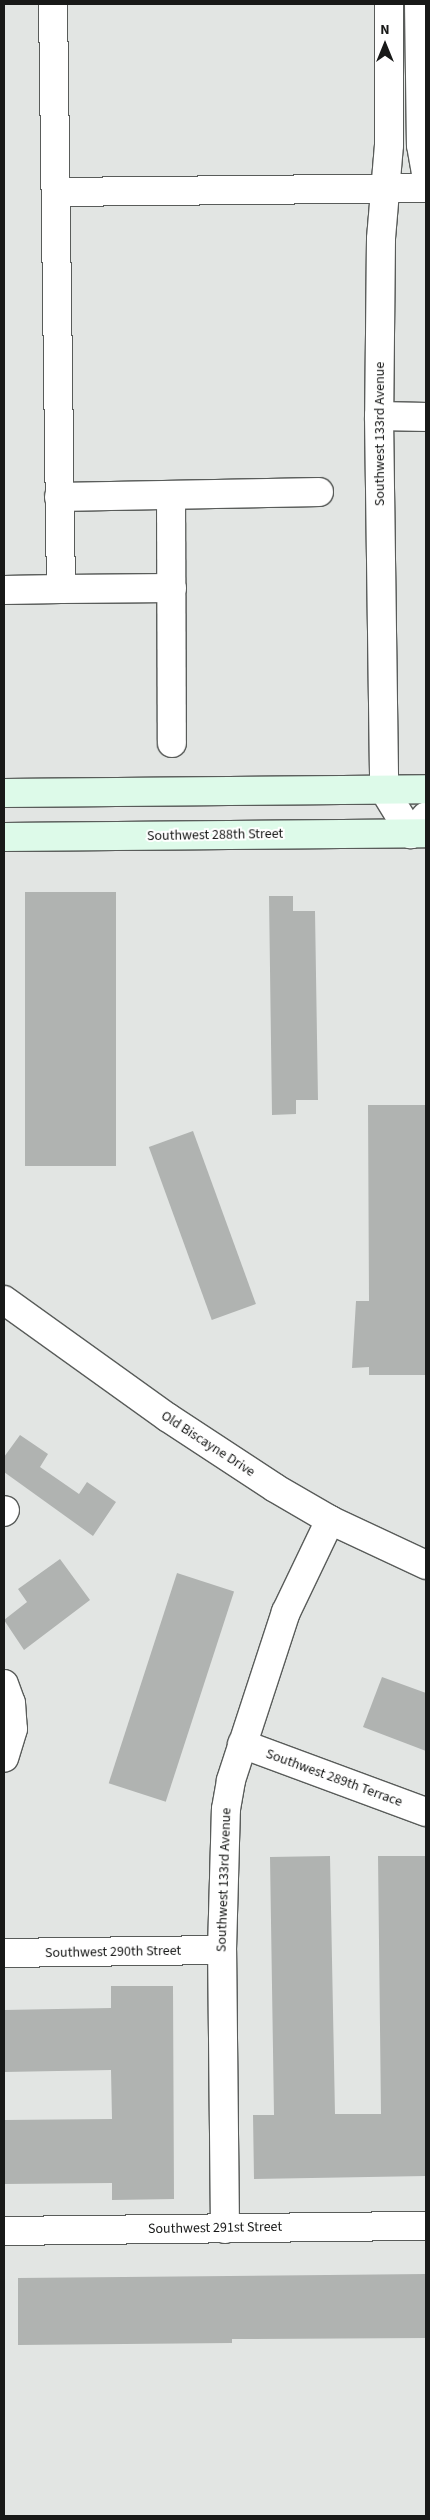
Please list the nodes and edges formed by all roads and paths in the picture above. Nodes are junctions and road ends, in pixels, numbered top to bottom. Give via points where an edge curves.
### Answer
1 (53, 4) edge
2 (389, 4) edge
3 (419, 4) edge
4 (426, 174) edge
5 (386, 188) junction
6 (426, 188) edge
7 (56, 192) junction
8 (379, 416) junction
9 (426, 417) edge
10 (319, 492) dead end
11 (171, 495) junction
12 (59, 497) junction
13 (172, 588) junction
14 (61, 589) junction
15 (4, 590) edge
16 (172, 743) dead end
17 (426, 789) edge
18 (384, 790) junction
19 (4, 794) edge
20 (421, 828) edge
21 (4, 837) edge
22 (4, 1300) edge
23 (330, 1520) junction
24 (426, 1565) edge
25 (4, 1684) edge
26 (242, 1744) junction
27 (4, 1758) edge
28 (426, 1812) edge
29 (222, 1950) junction
30 (4, 1953) edge
31 (426, 2226) edge
32 (225, 2228) junction
33 (4, 2231) edge

1 - 7 street
2 - 5 street, Southwest 133rd Avenue
3 - 4 street via 421,145
5 - 6 street
5 - 7 street
5 - 8 street, Southwest 133rd Avenue via 381,239
7 - 12 street
8 - 9 street
8 - 18 street, Southwest 133rd Avenue
10 - 11 street
11 - 12 street
11 - 13 street
12 - 14 street
13 - 14 street
13 - 16 street
14 - 15 street
17 - 18 main road
18 - 19 main road
18 - 20 street
20 - 21 main road, Southwest 288th Street
22 - 23 street, Old Biscayne Drive via 167,1418
23 - 24 street, Old Biscayne Drive
23 - 26 street, Southwest 133rd Avenue via 286,1612
25 - 27 street via 12,1703 13,1729
26 - 28 street, Southwest 289th Terrace
26 - 29 street, Southwest 133rd Avenue via 230,1780 223,1836
29 - 30 street, Southwest 290th Street
29 - 32 street, Southwest 133rd Avenue
31 - 32 street, Southwest 291st Street
32 - 33 street, Southwest 291st Street

